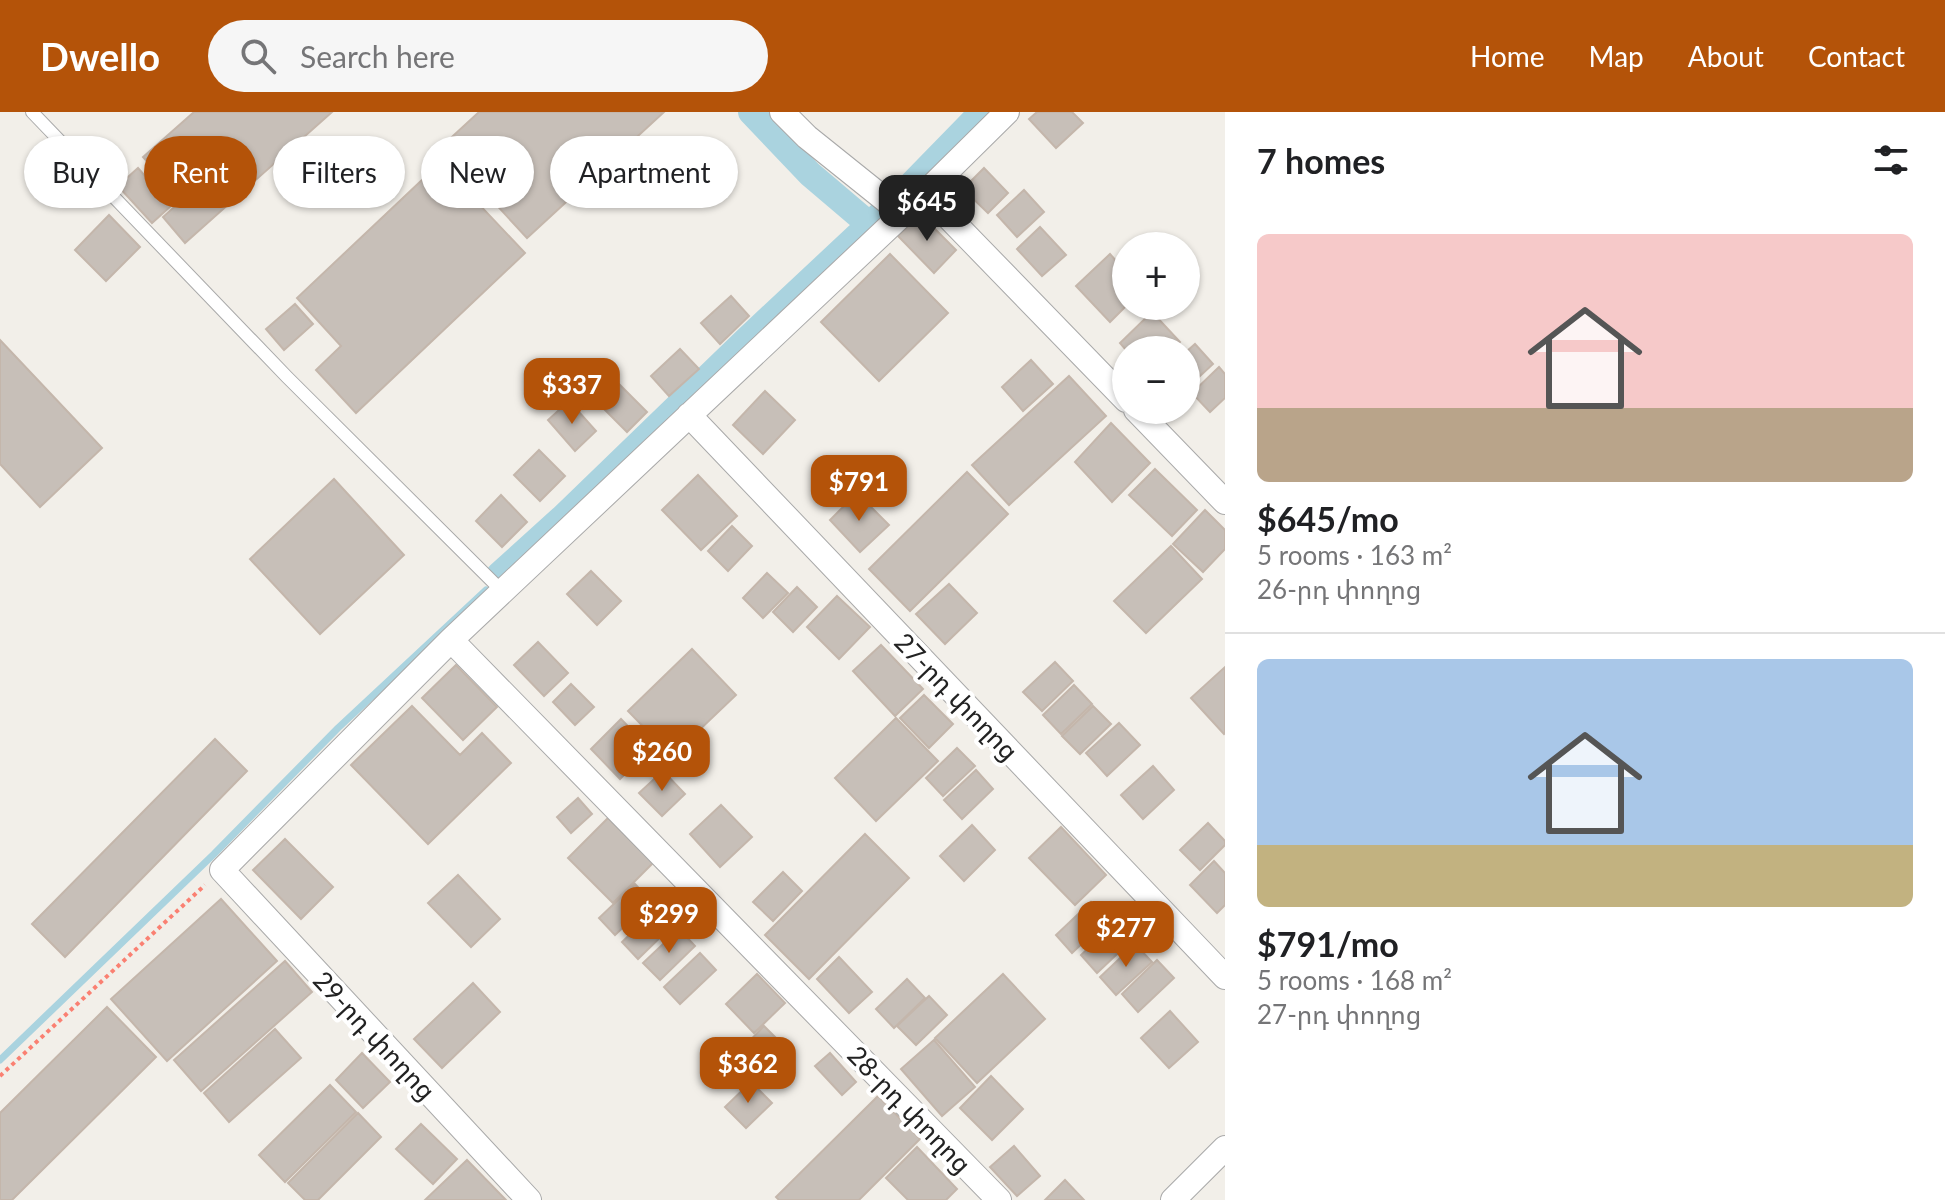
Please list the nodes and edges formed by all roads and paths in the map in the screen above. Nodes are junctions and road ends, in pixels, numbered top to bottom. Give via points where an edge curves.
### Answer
1 (32, 112) edge
2 (782, 112) edge
3 (1007, 112) edge
4 (925, 193) junction
5 (903, 214) junction
6 (1112, 386) edge
7 (689, 415) junction
8 (1150, 424) edge
9 (1225, 502) edge
10 (503, 592) junction
11 (451, 640) junction
12 (222, 870) junction
13 (1225, 977) edge
14 (0, 1076) edge
15 (1225, 1148) edge
16 (529, 1200) edge
17 (999, 1200) edge
18 (1173, 1200) edge

1 - 10 lane
2 - 5 street
3 - 4 street
4 - 5 street
4 - 6 street
5 - 7 street
7 - 10 street
7 - 13 street, 27-րդ փողոց
8 - 9 street
10 - 11 street
11 - 12 street
11 - 17 street, 28-րդ փողոց
12 - 14 path
12 - 16 street, 29-րդ փողոց
15 - 18 street

